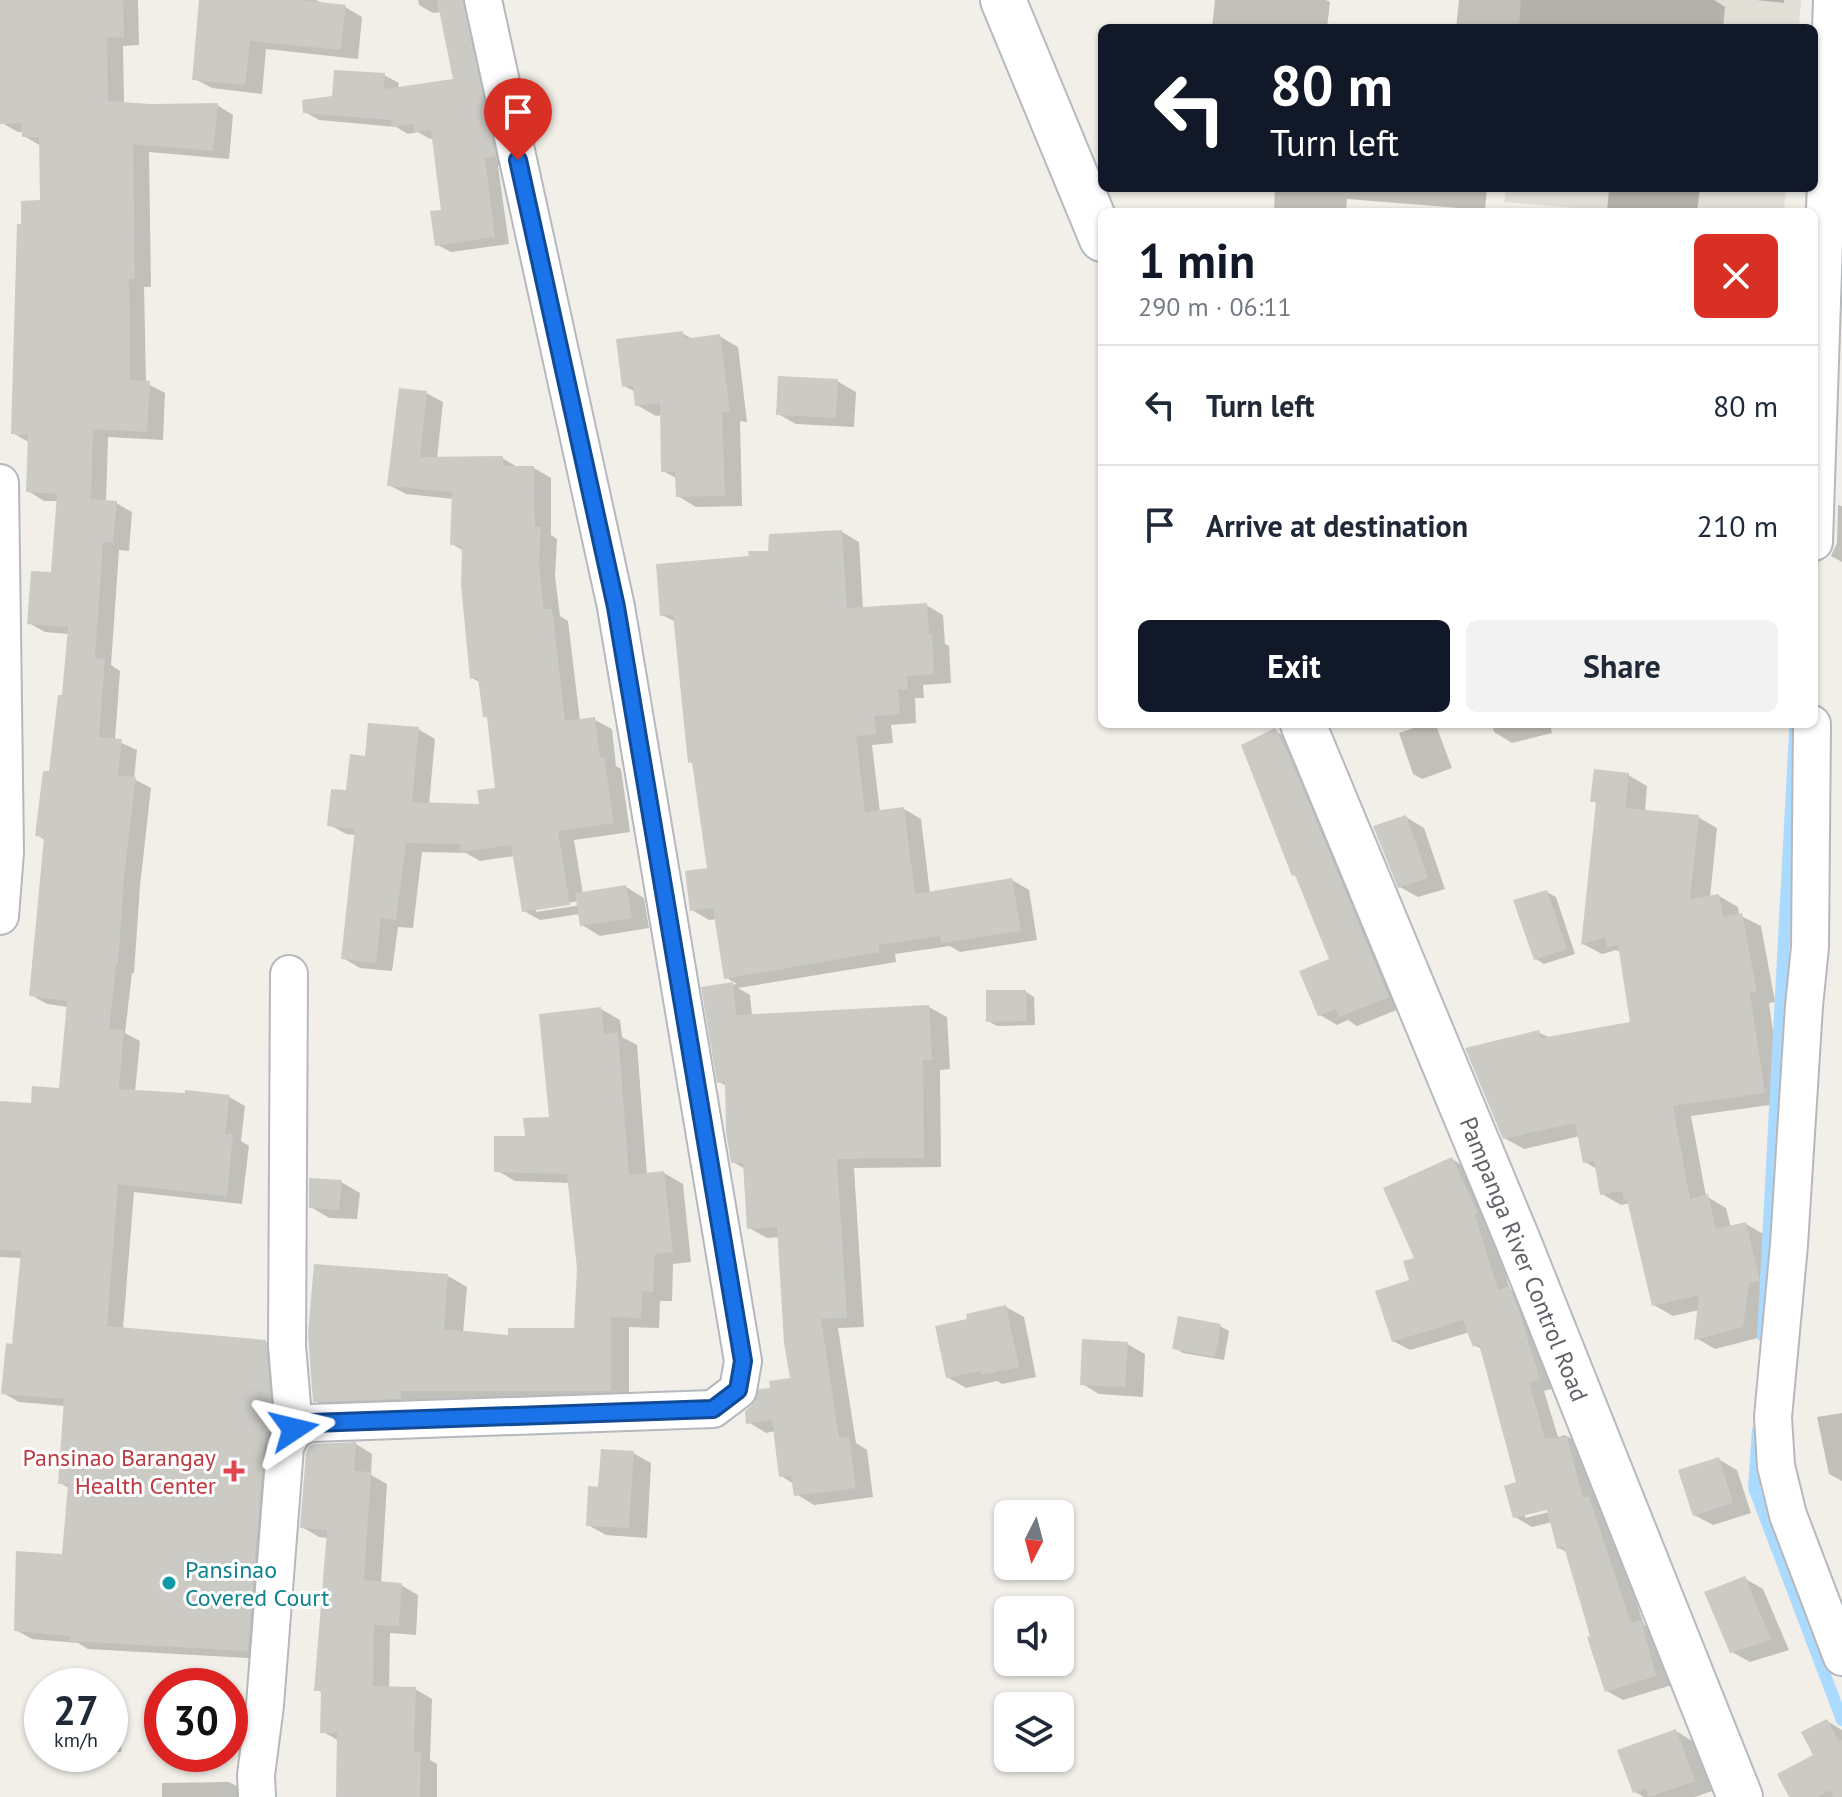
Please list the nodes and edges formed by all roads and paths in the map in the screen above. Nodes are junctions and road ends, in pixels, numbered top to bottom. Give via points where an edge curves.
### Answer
1 (483, 0) edge
2 (1003, 0) edge
3 (1832, 0) edge
4 (1098, 229) edge
5 (1818, 422) edge
6 (0, 483) edge
7 (1305, 728) edge
8 (1812, 728) edge
9 (0, 916) edge
10 (289, 974) dead end
11 (294, 1429) junction
12 (1842, 1657) edge
13 (257, 1797) edge
14 (1740, 1797) edge

1 - 11 street via 616,607 743,1361 738,1390 713,1409 311,1423
2 - 4 main road
3 - 5 street
6 - 9 street via 5,852
7 - 14 main road, Pampanga River Control Road via 1518,1241
8 - 12 street via 1810,947 1773,1417 1776,1466 1788,1515
10 - 11 street via 287,1346
11 - 13 street via 285,1447

